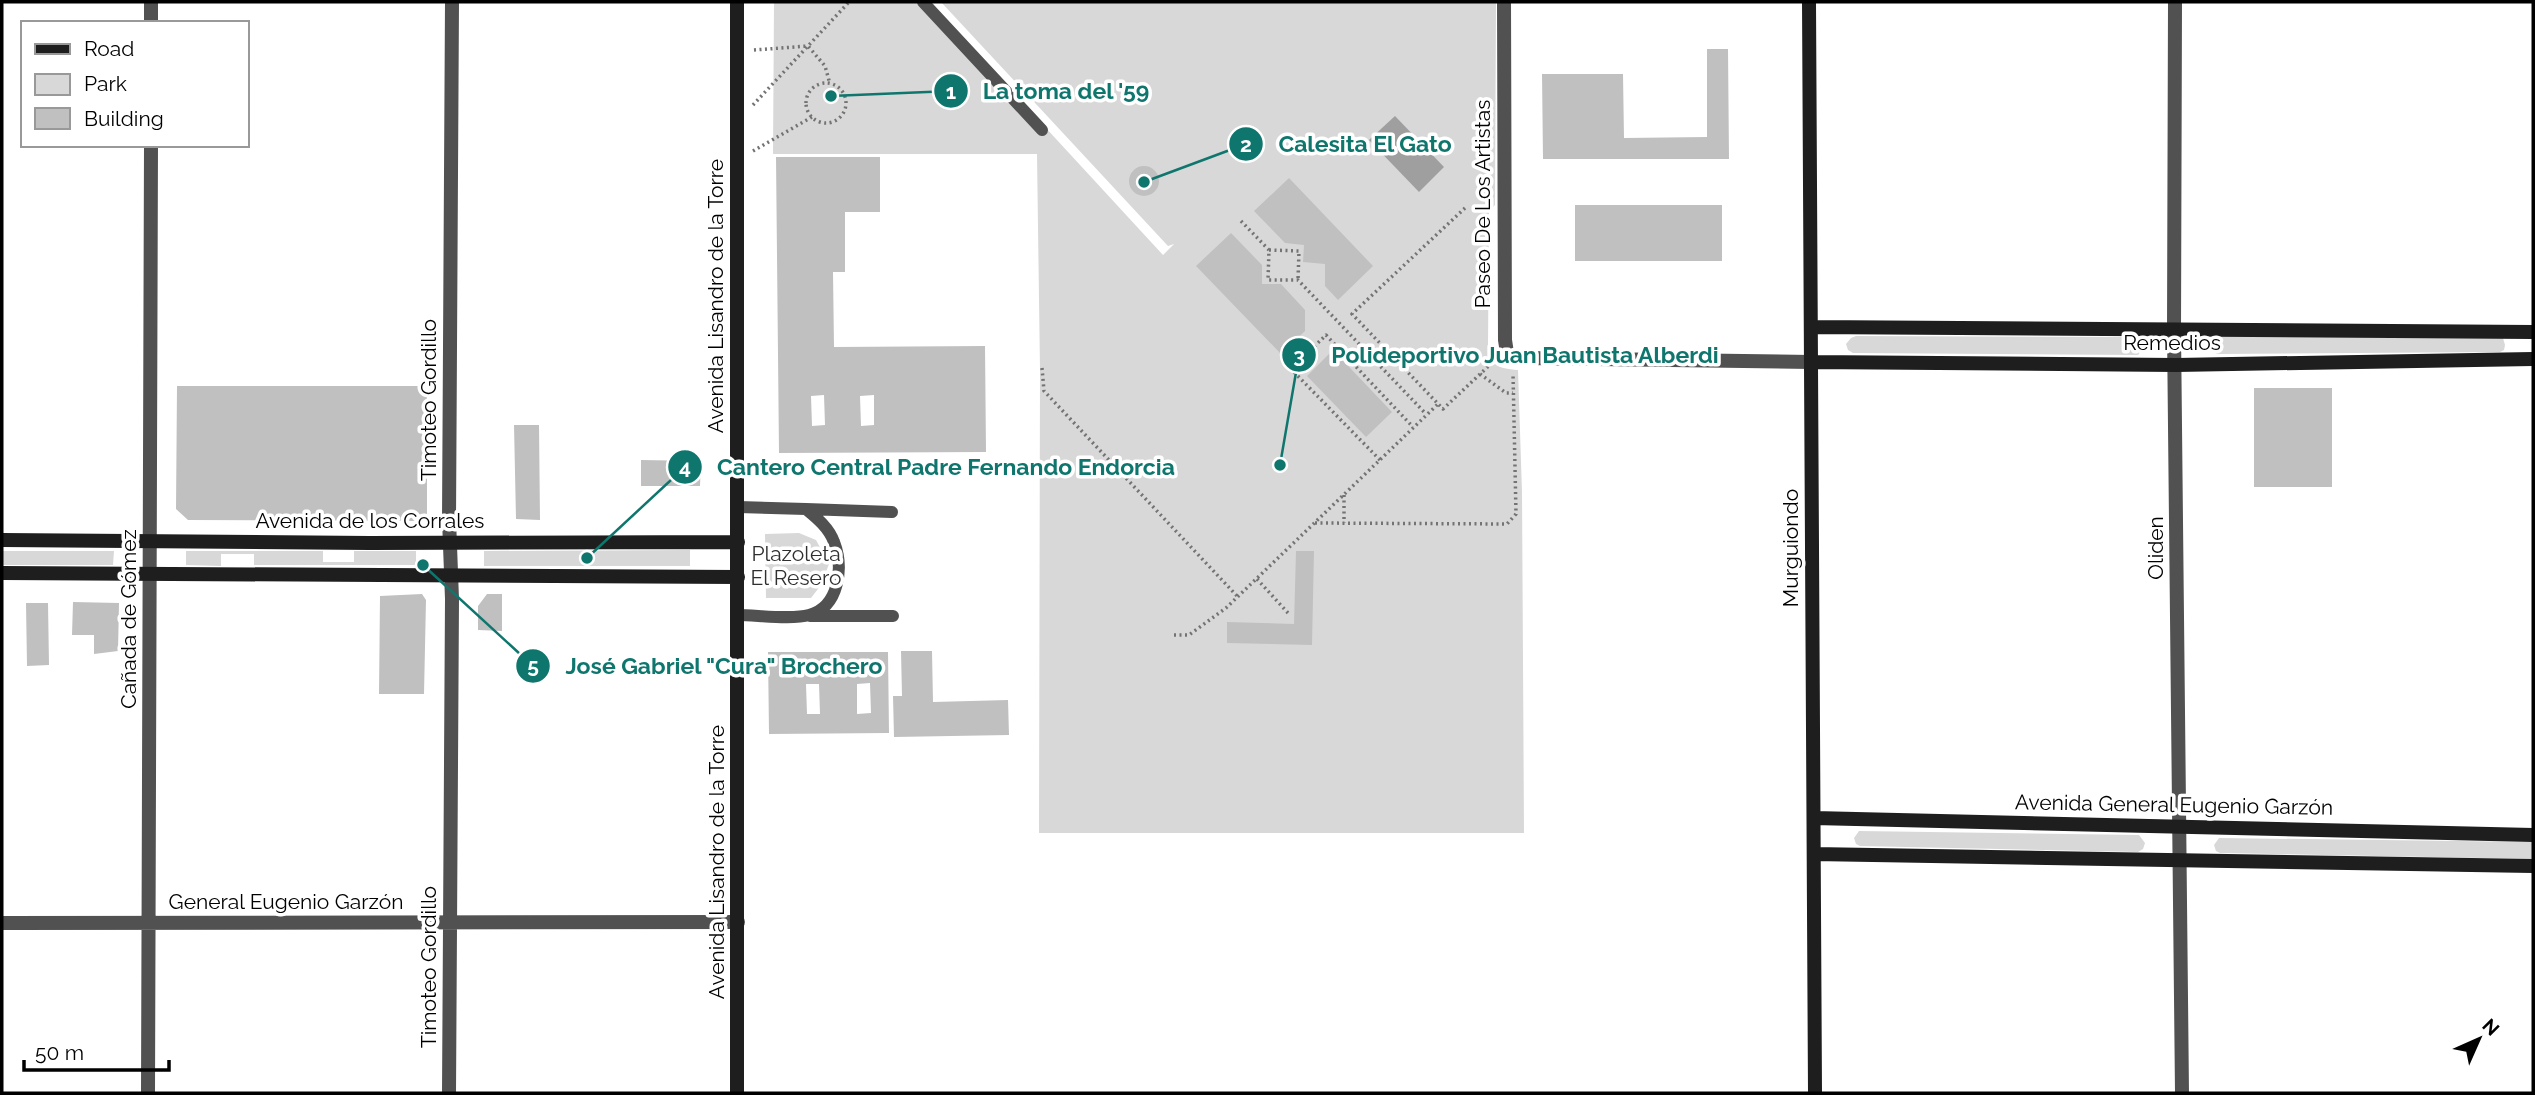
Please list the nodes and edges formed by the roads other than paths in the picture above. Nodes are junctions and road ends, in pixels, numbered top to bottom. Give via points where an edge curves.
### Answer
1 (151, 2) edge
2 (452, 2) edge
3 (737, 2) edge
4 (923, 2) edge
5 (1504, 2) edge
6 (1809, 2) edge
7 (2175, 2) edge
8 (151, 21) edge
9 (1042, 130) dead end
10 (151, 147) edge
11 (1811, 327) junction
12 (2174, 331) junction
13 (2533, 332) edge
14 (2533, 359) edge
15 (1811, 362) junction
16 (2176, 365) junction
17 (738, 507) junction
18 (806, 509) junction
19 (892, 512) dead end
20 (2, 540) edge
21 (150, 540) junction
22 (450, 542) junction
23 (738, 542) junction
24 (2, 573) edge
25 (150, 574) junction
26 (452, 575) junction
27 (738, 577) junction
28 (738, 615) junction
29 (893, 615) dead end
30 (807, 616) junction
31 (1814, 818) junction
32 (2180, 827) junction
33 (2533, 835) edge
34 (1814, 853) junction
35 (2180, 861) junction
36 (2533, 866) edge
37 (450, 922) junction
38 (738, 922) junction
39 (2, 923) edge
40 (148, 923) junction
41 (148, 1093) edge
42 (449, 1093) edge
43 (737, 1093) edge
44 (1815, 1093) edge
45 (2182, 1093) edge

1 - 8 street
2 - 22 street, Timoteo Gordillo
3 - 17 street, Avenida Lisandro de la Torre
4 - 9 lane
5 - 15 street, Paseo De Los Artistas via 1509,353
6 - 11 street, Murguiondo
7 - 12 street, Oliden
10 - 21 street, Cañada de Gómez
11 - 12 street, Remedios
11 - 15 street, Murguiondo
12 - 13 street, Remedios
12 - 16 street, Oliden
14 - 16 street, Remedios
15 - 16 street, Remedios
15 - 31 street, Murguiondo
16 - 32 street, Oliden
17 - 18 lane
17 - 23 street, Avenida Lisandro de la Torre
18 - 19 lane
18 - 30 lane via 828,531 838,563 832,599
20 - 21 street, Avenida de los Corrales
21 - 22 street, Avenida de los Corrales
21 - 25 street, Cañada de Gómez
22 - 23 street, Avenida de los Corrales
22 - 26 street, Timoteo Gordillo
23 - 27 street, Avenida Lisandro de la Torre
24 - 25 street
25 - 26 street
25 - 40 street, Cañada de Gómez
26 - 27 street
26 - 37 street, Timoteo Gordillo
27 - 28 street, Avenida Lisandro de la Torre
28 - 30 lane
28 - 38 street, Avenida Lisandro de la Torre
29 - 30 lane
31 - 32 street, Avenida General Eugenio Garzón
31 - 34 street, Murguiondo
32 - 33 street, Avenida General Eugenio Garzón
32 - 35 street, Oliden
34 - 35 street
34 - 44 street, Murguiondo
35 - 36 street
35 - 45 street, Oliden
37 - 38 street, General Eugenio Garzón
37 - 40 street, General Eugenio Garzón
37 - 42 street, Timoteo Gordillo
38 - 43 street, Avenida Lisandro de la Torre
39 - 40 street, General Eugenio Garzón
40 - 41 street, Cañada de Gómez

